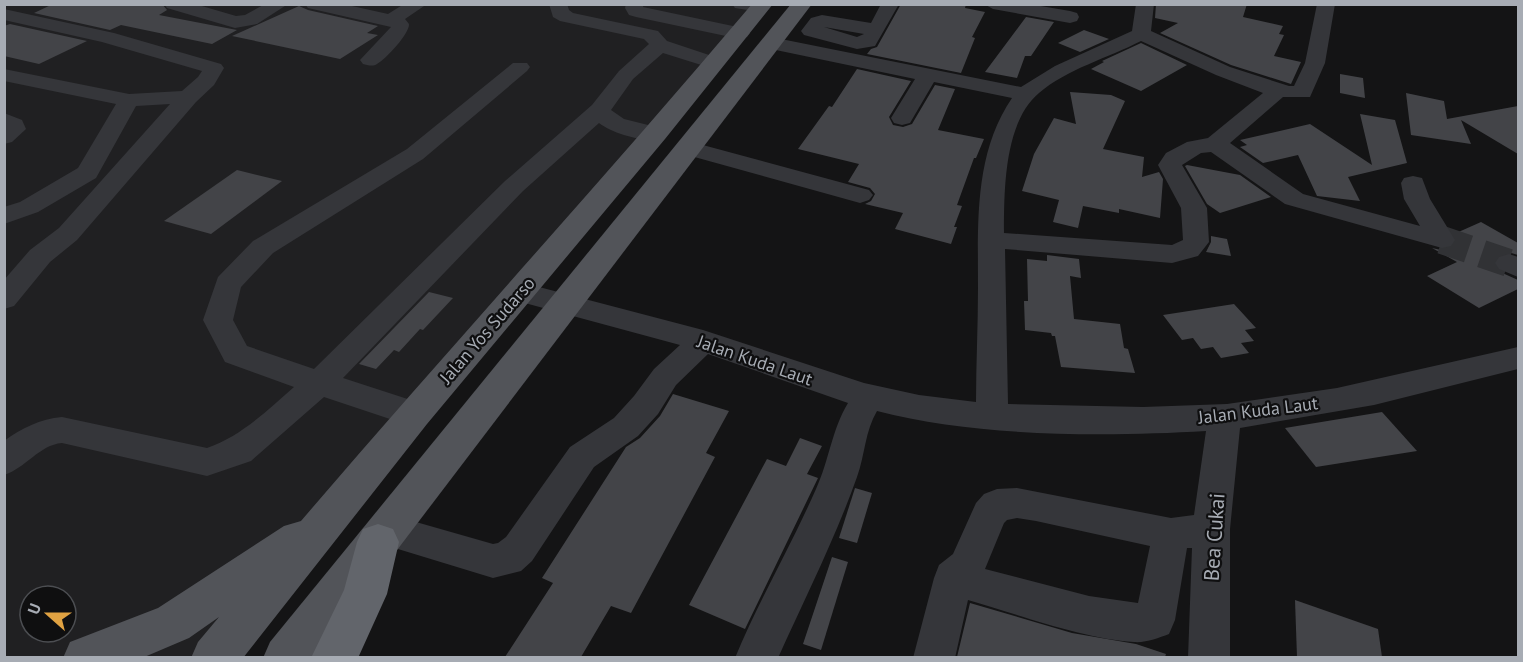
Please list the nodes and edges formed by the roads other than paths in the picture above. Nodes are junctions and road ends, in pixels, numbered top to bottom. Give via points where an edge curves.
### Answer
1 (279, 4) edge
2 (314, 4) edge
3 (418, 4) edge
4 (558, 4) edge
5 (635, 4) edge
6 (890, 4) edge
7 (993, 4) edge
8 (1145, 4) edge
9 (1326, 4) edge
10 (181, 5) edge
11 (751, 12) edge
12 (4, 14) edge
13 (805, 14) edge
14 (1070, 17) dead end
15 (392, 20) junction
16 (1141, 34) junction
17 (771, 43) junction
18 (660, 45) junction
19 (370, 60) dead end
20 (714, 63) junction
21 (520, 67) dead end
22 (4, 75) edge
23 (928, 75) junction
24 (1278, 91) junction
25 (1026, 94) junction
26 (188, 97) junction
27 (129, 100) junction
28 (600, 111) junction
29 (902, 118) dead end
30 (4, 120) edge
31 (656, 134) junction
32 (4, 136) edge
33 (1215, 144) junction
34 (688, 148) junction
35 (1413, 183) dead end
36 (860, 195) dead end
37 (4, 216) edge
38 (992, 240) junction
39 (520, 292) junction
40 (4, 299) edge
41 (565, 306) junction
42 (703, 341) junction
43 (1518, 358) edge
44 (319, 383) junction
45 (868, 398) junction
46 (414, 414) junction
47 (1225, 417) junction
48 (992, 418) junction
49 (4, 461) edge
50 (323, 523) junction
51 (1211, 529) junction
52 (1171, 534) junction
53 (383, 536) junction
54 (953, 578) junction
55 (86, 657) edge
56 (214, 657) edge
57 (286, 657) edge
58 (334, 657) edge
59 (756, 657) edge
60 (934, 657) edge
61 (1209, 657) edge

1 - 10 street via 250,20 235,22
2 - 15 street
3 - 15 street
4 - 18 street via 560,13 567,17 651,35
5 - 11 street via 636,11
6 - 13 street via 876,30
7 - 14 street
8 - 16 street
9 - 24 street via 1315,63 1302,92
11 - 20 main road, Jalan Yos Sudarso
12 - 26 street via 107,37 214,68 207,81
13 - 17 main road
15 - 19 street via 400,24 400,30
16 - 24 street
16 - 25 street via 1058,73
17 - 23 street
17 - 34 main road
18 - 20 street
18 - 28 street via 626,75
20 - 31 main road, Jalan Yos Sudarso
21 - 44 street via 415,154 263,247 228,284 218,320 236,354
22 - 27 street
23 - 25 street
23 - 29 street
24 - 33 street
25 - 38 street via 1010,117 998,156
26 - 27 street
26 - 40 street via 68,234 40,256
27 - 37 street via 87,173 29,207
28 - 31 street via 612,123
28 - 44 street via 514,186
30 - 32 street via 15,129
31 - 39 main road, Jalan Yos Sudarso
33 - 35 street via 1294,200 1442,240 1417,199
33 - 38 street via 1195,147 1174,158 1170,165 1194,208 1196,242 1188,250 1172,254
34 - 36 street
34 - 41 main road
38 - 48 street
39 - 41 street, Jalan Kuda Laut
39 - 46 main road, Jalan Yos Sudarso
41 - 42 street, Jalan Kuda Laut
41 - 53 main road
42 - 45 street, Jalan Kuda Laut
42 - 53 street via 665,377 626,427 582,458 519,549 507,560 493,561
43 - 47 street, Jalan Kuda Laut via 1368,393
44 - 46 street
44 - 49 street via 239,451 207,462 62,430 40,435
45 - 48 street, Jalan Kuda Laut
45 - 59 street via 855,420 840,475 811,544
46 - 50 main road, Jalan Yos Sudarso
47 - 48 street, Jalan Kuda Laut
47 - 51 street, Bea Cukai
50 - 55 main road via 173,623
50 - 56 main road, Jalan Yos Sudarso
51 - 52 street
51 - 61 street, Bea Cukai
52 - 54 street via 1036,505 997,505 989,514 967,566
52 - 54 street via 1155,620 1135,623 1089,615
53 - 57 main road
53 - 58 highway via 365,594
54 - 60 street

